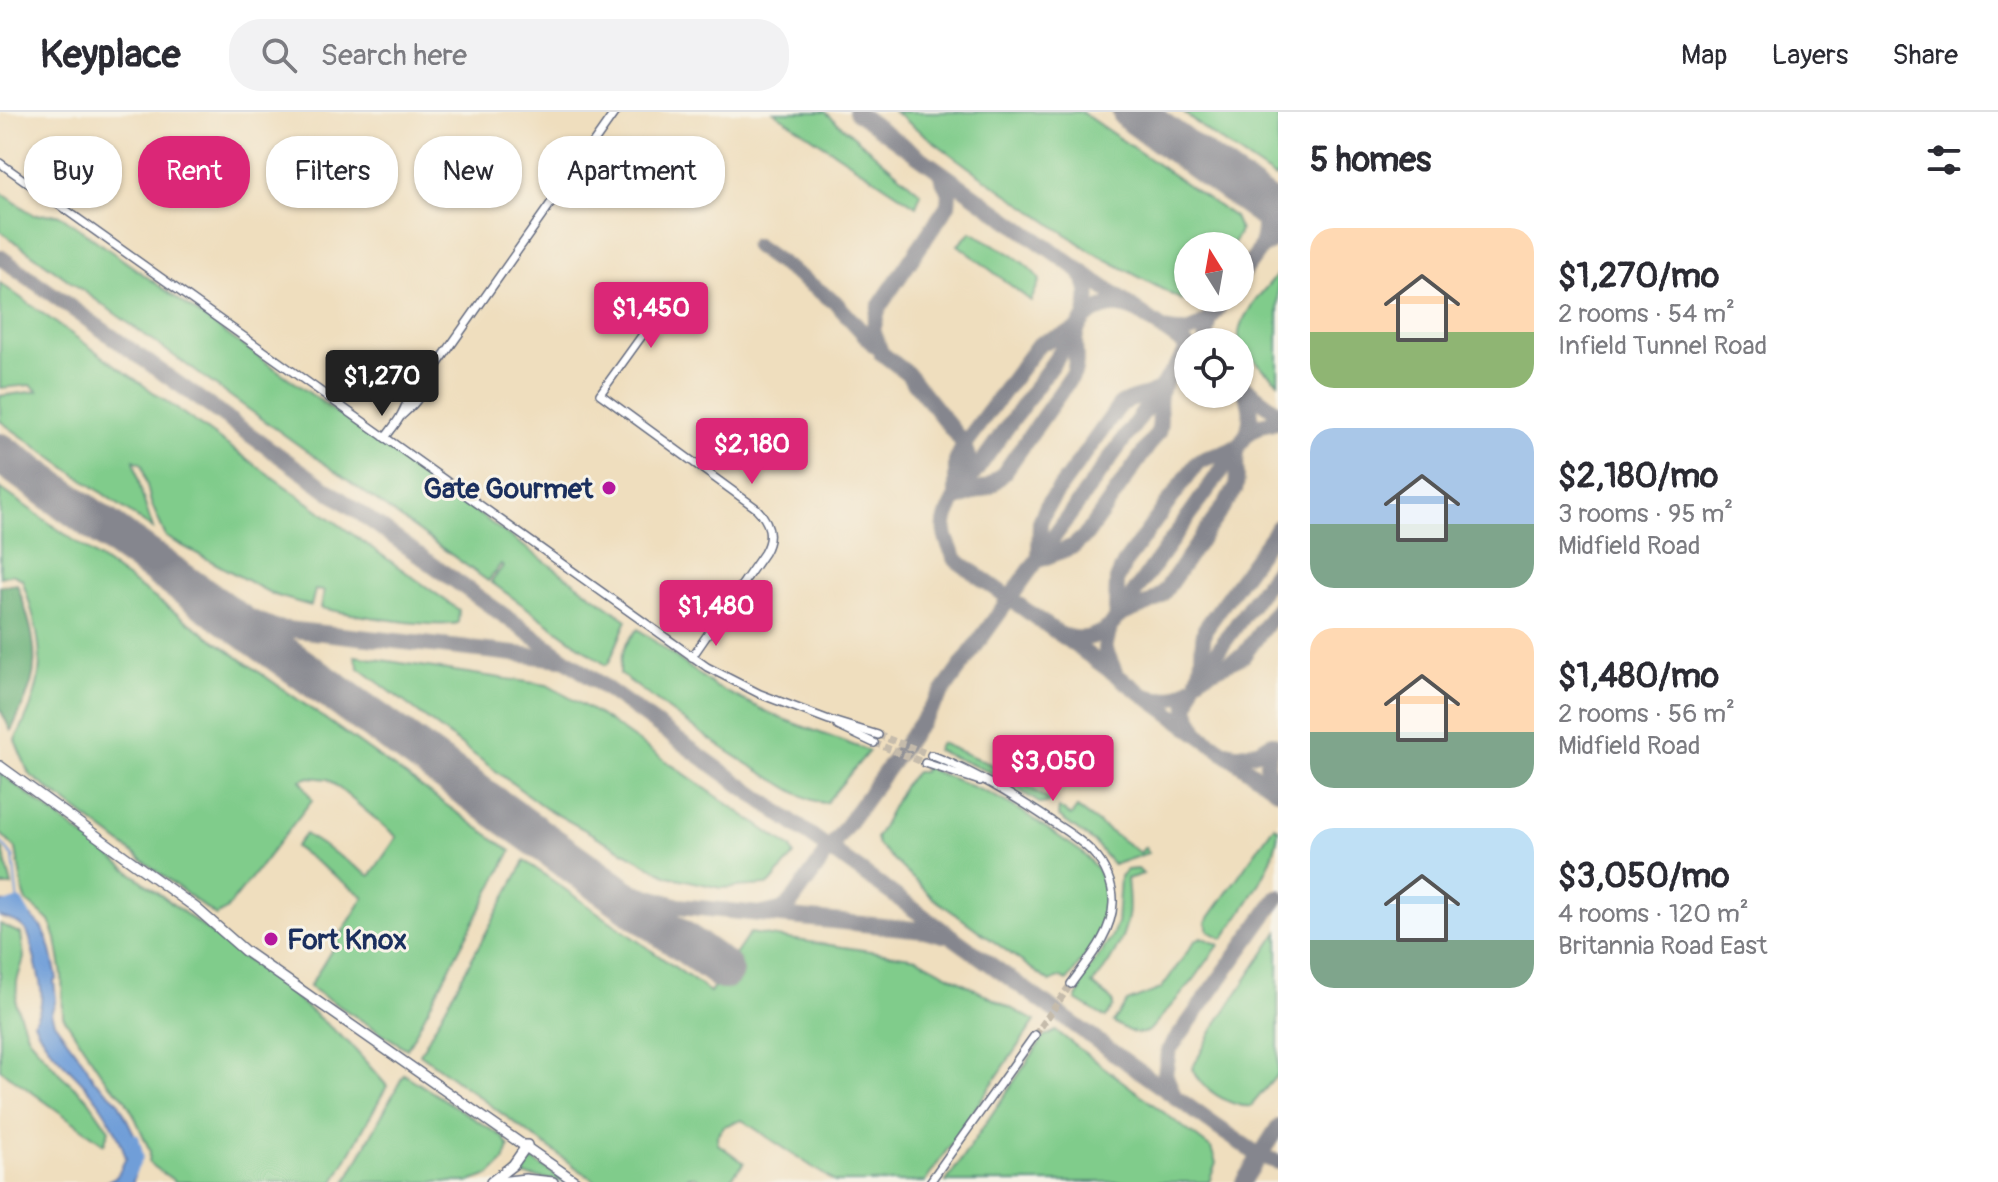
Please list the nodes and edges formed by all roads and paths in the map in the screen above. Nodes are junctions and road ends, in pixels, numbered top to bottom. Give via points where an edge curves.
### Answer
1 (615, 112) edge
2 (0, 163) edge
3 (677, 287) dead end
4 (385, 438) junction
5 (692, 657) junction
6 (876, 739) tunnel mouth
7 (931, 755) tunnel mouth
8 (925, 763) tunnel mouth
9 (0, 766) edge
10 (991, 785) junction
11 (1071, 984) tunnel mouth
12 (1035, 1035) tunnel mouth
13 (527, 1145) junction
14 (491, 1182) edge
15 (499, 1182) edge
16 (553, 1182) edge
17 (576, 1182) edge
18 (930, 1182) edge

1 - 4 street
2 - 4 street
3 - 5 street via 600,394 756,508 768,523 770,539
4 - 5 street
5 - 6 street via 736,684
7 - 10 street
8 - 10 street
9 - 13 street via 196,908 245,951
10 - 11 street via 1079,840 1095,854 1112,887 1108,925
12 - 18 street
13 - 14 street
13 - 17 street
15 - 16 street

